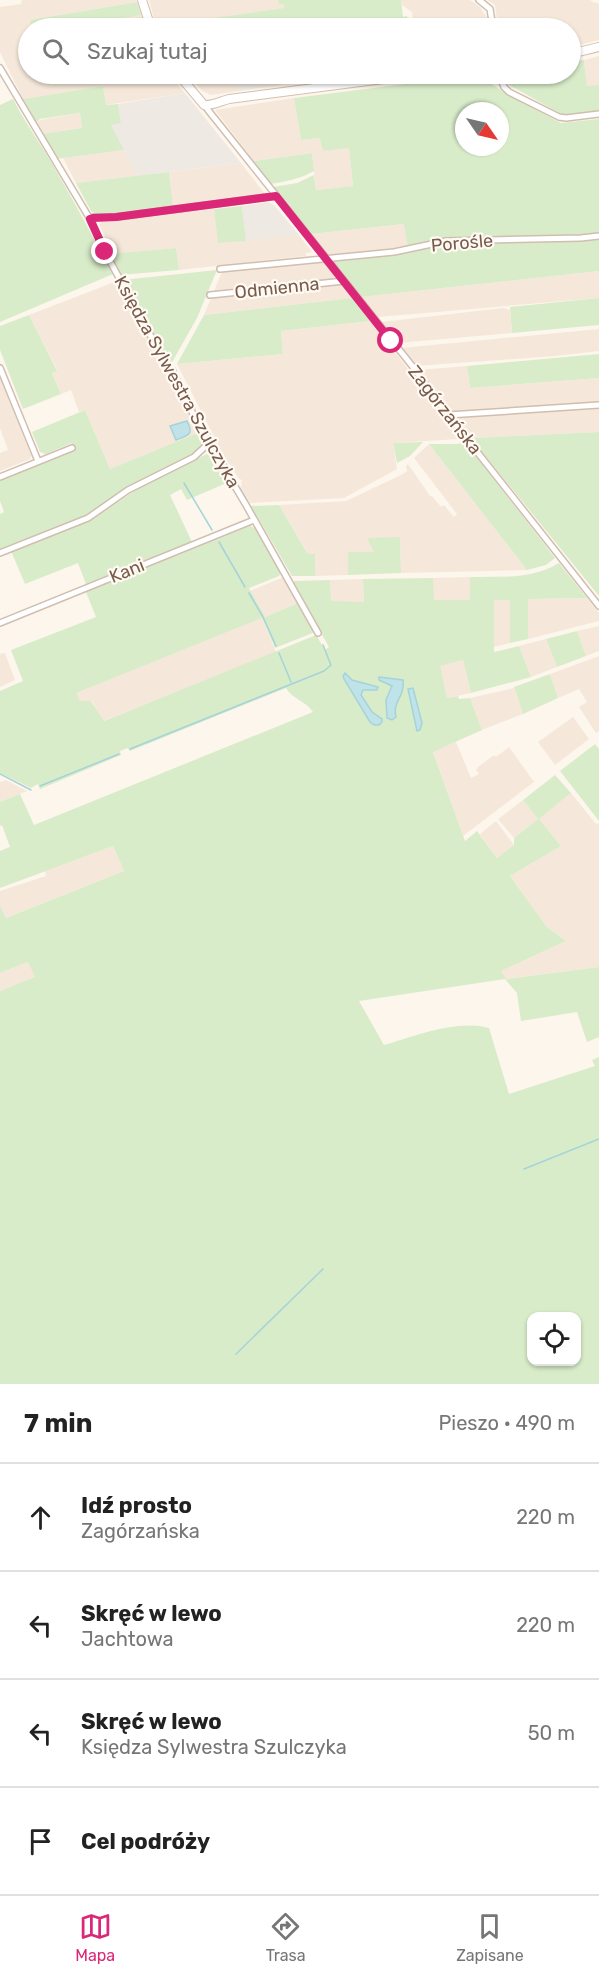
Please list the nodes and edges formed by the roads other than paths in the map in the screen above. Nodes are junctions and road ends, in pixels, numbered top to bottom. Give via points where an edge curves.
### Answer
1 (142, 0) edge
2 (479, 0) edge
3 (148, 18) edge
4 (491, 18) edge
5 (599, 47) edge
6 (581, 51) edge
7 (0, 68) edge
8 (186, 84) edge
9 (345, 84) edge
10 (503, 84) edge
11 (204, 105) junction
12 (599, 114) edge
13 (276, 196) junction
14 (90, 219) junction
15 (599, 236) edge
16 (325, 258) junction
17 (220, 269) dead end
18 (344, 281) junction
19 (210, 295) dead end
20 (0, 369) edge
21 (599, 405) edge
22 (448, 415) junction
23 (209, 443) junction
24 (72, 448) dead end
25 (38, 461) junction
26 (0, 477) edge
27 (254, 520) junction
28 (0, 553) edge
29 (599, 606) edge
30 (0, 622) edge
31 (318, 633) dead end

1 - 3 street
2 - 4 street via 490,9
5 - 6 street
7 - 14 street, Księdza Sylwestra Szulczyka
8 - 11 street, Zagórzańska
9 - 11 street
10 - 12 street via 509,92 559,117
11 - 13 street, Zagórzańska
13 - 14 street
13 - 16 street, Zagórzańska
14 - 23 street, Księdza Sylwestra Szulczyka
15 - 16 street, Porośle via 446,241 394,252
16 - 17 street, Porośle
16 - 18 street, Zagórzańska
18 - 19 street, Odmienna
18 - 22 street, Zagórzańska
20 - 25 street
21 - 22 street
22 - 29 street, Zagórzańska
23 - 27 street, Księdza Sylwestra Szulczyka
23 - 28 street via 194,457 128,490 88,518
24 - 25 street
25 - 26 street
27 - 30 street, Kani
27 - 31 street, Księdza Sylwestra Szulczyka

